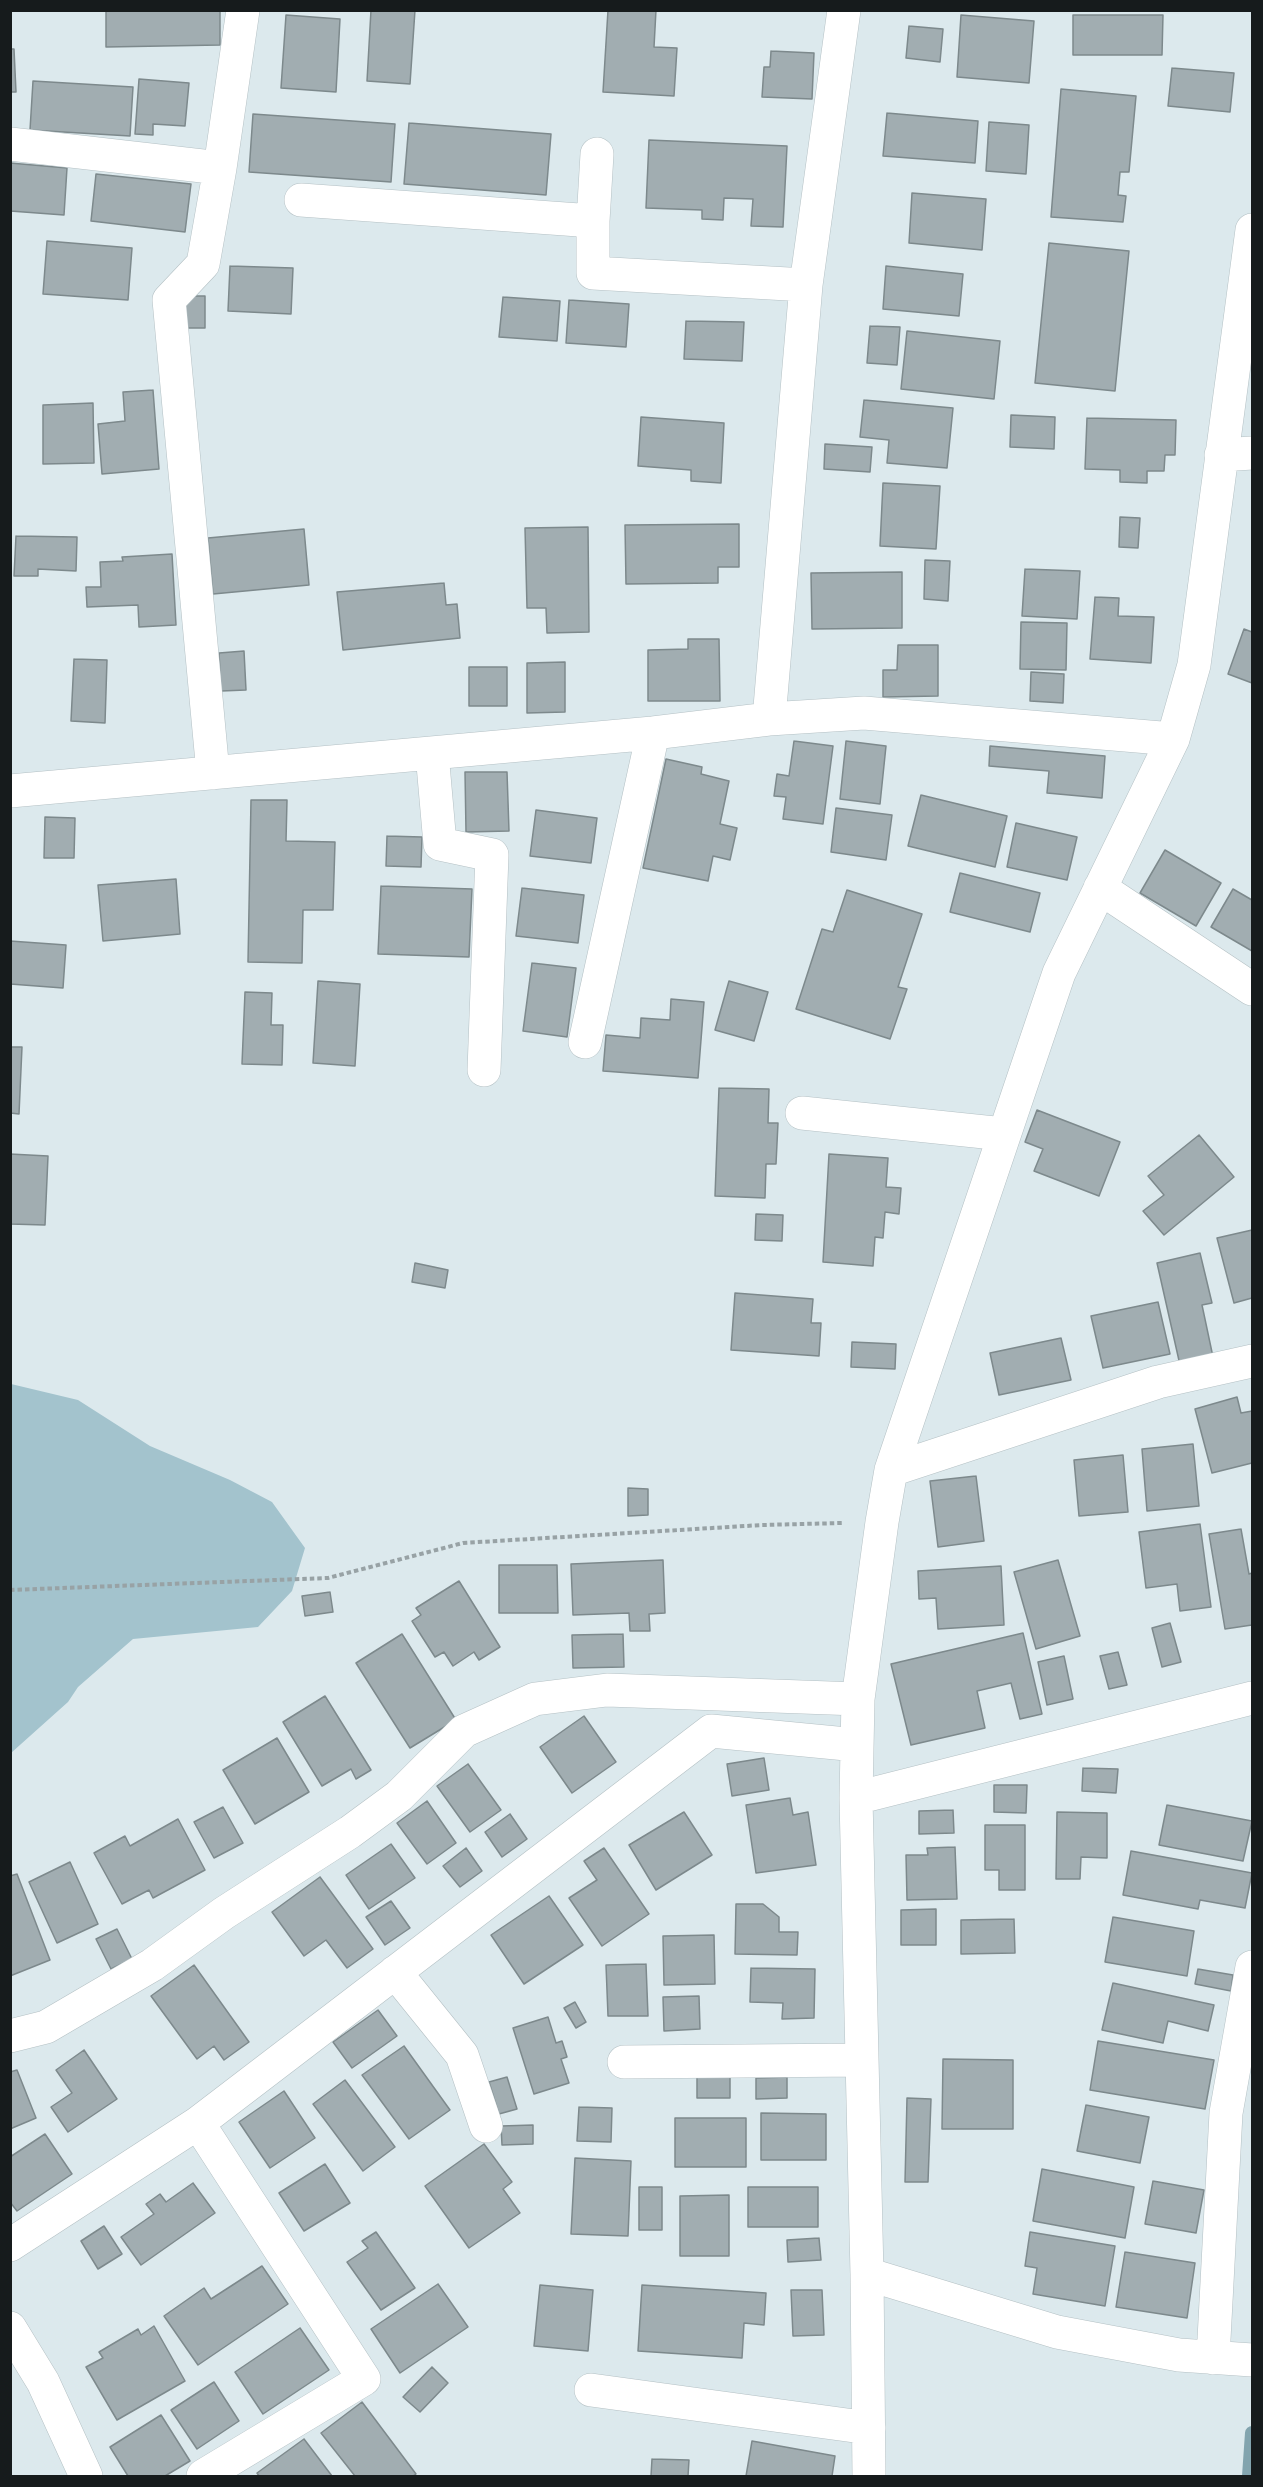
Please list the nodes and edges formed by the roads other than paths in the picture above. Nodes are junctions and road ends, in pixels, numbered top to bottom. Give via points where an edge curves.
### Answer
1 (243, 10) edge
2 (844, 10) edge
3 (10, 144) edge
4 (597, 154) dead end
5 (220, 168) junction
6 (301, 200) dead end
7 (593, 221) junction
8 (1252, 231) edge
9 (806, 285) junction
10 (1237, 454) edge
11 (769, 719) junction
12 (653, 733) junction
13 (1173, 739) junction
14 (432, 753) junction
15 (213, 773) junction
16 (10, 791) edge
17 (1100, 888) junction
18 (1252, 988) edge
19 (585, 1042) dead end
20 (484, 1070) dead end
21 (802, 1113) dead end
22 (1004, 1134) junction
23 (1252, 1361) edge
24 (891, 1470) junction
25 (1252, 1698) edge
26 (858, 1699) junction
27 (857, 1745) junction
28 (856, 1798) junction
29 (1252, 1966) edge
30 (395, 1972) junction
31 (10, 2036) edge
32 (862, 2060) junction
33 (624, 2062) dead end
34 (198, 2123) junction
35 (486, 2126) dead end
36 (10, 2245) edge
37 (867, 2274) junction
38 (10, 2328) edge
39 (1213, 2358) junction
40 (1252, 2360) edge
41 (591, 2390) dead end
42 (869, 2428) junction
43 (86, 2476) edge
44 (204, 2476) edge
45 (869, 2476) edge

1 - 5 street
2 - 9 street
3 - 5 street
4 - 7 street
5 - 15 street via 203,264 170,300
6 - 7 street
7 - 9 street via 593,273
8 - 10 street
9 - 11 street
10 - 13 street via 1194,665
11 - 12 street
11 - 13 street via 864,713
12 - 14 street
12 - 19 street
13 - 17 street
14 - 15 street
14 - 20 street via 440,844 492,855
15 - 16 street
17 - 18 street
17 - 22 street via 1059,973
21 - 22 street
22 - 24 street
23 - 24 street via 1158,1382
24 - 26 street
25 - 28 street
26 - 27 street
26 - 31 street via 607,1690 535,1699 464,1731 399,1796 153,1965 46,2027
27 - 28 street
27 - 30 street via 711,1731
28 - 32 street
29 - 39 street via 1226,2113
30 - 34 street
30 - 35 street via 462,2055
32 - 33 street
32 - 37 street
34 - 36 street
34 - 44 street via 364,2379
37 - 39 street via 1057,2332
37 - 42 street
38 - 43 street via 44,2382
39 - 40 street
41 - 42 street
42 - 45 street

